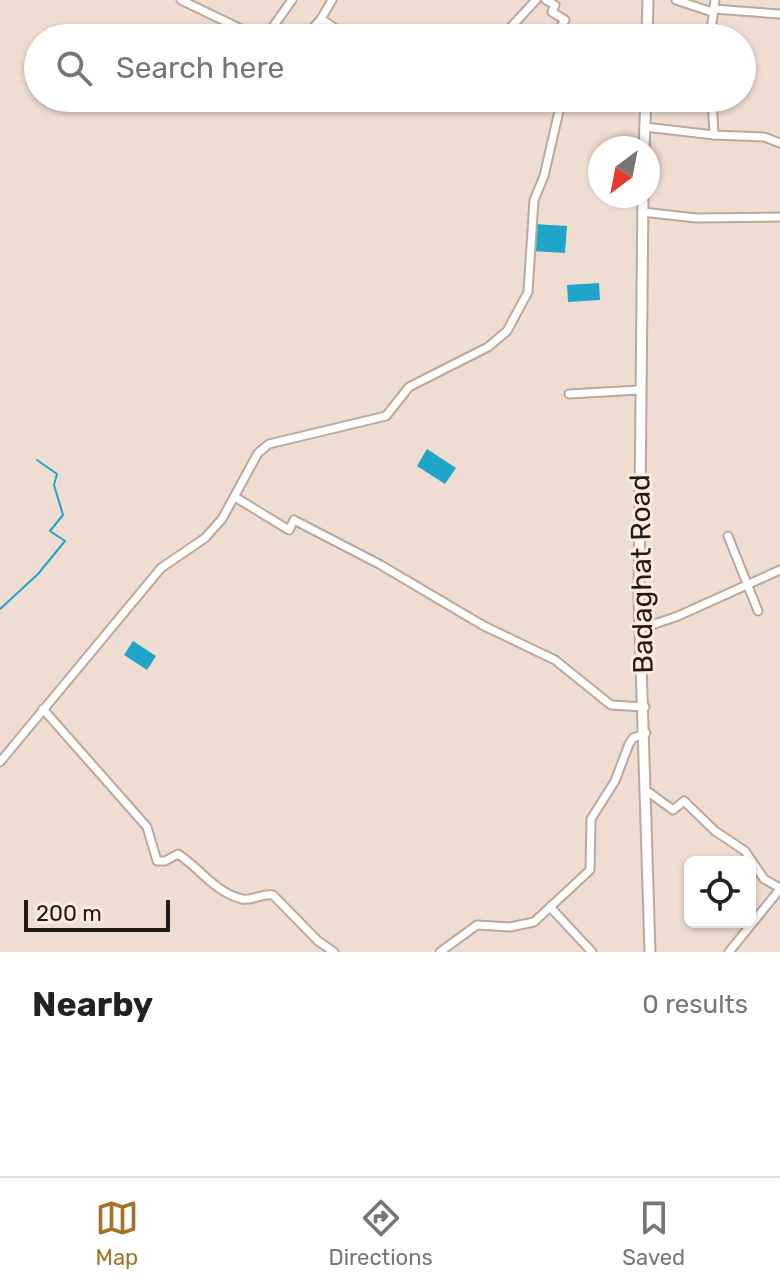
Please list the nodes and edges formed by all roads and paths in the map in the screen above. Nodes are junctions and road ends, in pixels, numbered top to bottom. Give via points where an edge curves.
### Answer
1 (181, 0) edge
2 (292, 0) edge
3 (332, 0) edge
4 (536, 0) edge
5 (546, 0) edge
6 (648, 0) edge
7 (676, 0) edge
8 (713, 7) edge
9 (780, 14) edge
10 (321, 19) junction
11 (233, 24) edge
12 (274, 24) edge
13 (317, 24) edge
14 (329, 24) edge
15 (514, 24) edge
16 (562, 24) edge
17 (647, 24) edge
18 (559, 112) edge
19 (646, 112) edge
20 (712, 112) edge
21 (645, 127) junction
22 (713, 135) junction
23 (645, 136) edge
24 (780, 143) edge
25 (642, 208) edge
26 (642, 212) junction
27 (780, 217) edge
28 (639, 390) junction
29 (569, 394) dead end
30 (235, 497) junction
31 (728, 536) dead end
32 (780, 570) edge
33 (747, 584) junction
34 (758, 611) dead end
35 (640, 629) junction
36 (645, 707) junction
37 (43, 709) junction
38 (646, 733) junction
39 (0, 762) edge
40 (647, 791) junction
41 (780, 888) edge
42 (550, 907) junction
43 (334, 952) edge
44 (440, 952) edge
45 (592, 952) edge
46 (650, 952) edge
47 (729, 952) edge

1 - 11 street
2 - 12 street
3 - 10 street
4 - 15 street
5 - 16 street via 555,5 552,12 565,20
6 - 17 main road
7 - 8 street
8 - 9 street
10 - 13 street
10 - 14 street
18 - 30 street via 534,200 528,292 507,331 488,347 409,387 386,416 269,444 258,453
19 - 21 main road
20 - 22 street
21 - 22 street
21 - 23 main road
22 - 24 street via 764,137
25 - 26 main road, Badaghat Road
26 - 27 street via 696,218
26 - 28 main road, Badaghat Road
28 - 29 street
28 - 35 main road, Badaghat Road
30 - 36 street via 289,530 294,520 555,660 611,705
30 - 37 street via 205,538 161,568
31 - 33 street
32 - 33 street
33 - 34 street
33 - 35 street
35 - 36 main road, Badaghat Road
36 - 38 main road, Badaghat Road
37 - 39 street
37 - 43 street via 147,827 157,861 178,854 230,894 251,899 273,895
38 - 40 main road, Badaghat Road
38 - 42 street via 629,744 615,781 591,819 590,870
40 - 41 street via 673,810 684,801 745,851 764,879
40 - 46 main road, Badaghat Road
41 - 47 street
42 - 44 street via 534,922 477,925
42 - 45 street

